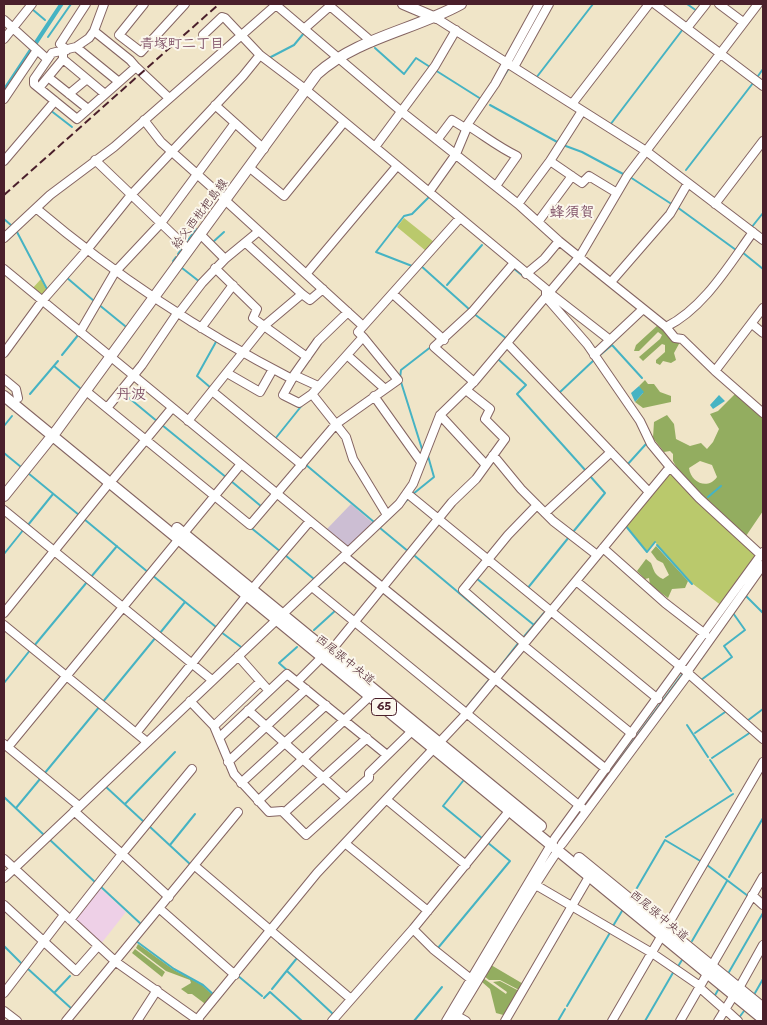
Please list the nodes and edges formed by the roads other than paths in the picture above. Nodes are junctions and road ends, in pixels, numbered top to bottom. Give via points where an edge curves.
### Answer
1 (32, 4) edge
2 (86, 4) edge
3 (144, 4) edge
4 (185, 4) edge
5 (276, 4) edge
6 (404, 4) edge
7 (461, 4) edge
8 (539, 4) edge
9 (549, 4) edge
10 (649, 4) edge
11 (654, 4) edge
12 (706, 4) edge
13 (719, 4) edge
14 (758, 4) edge
15 (102, 5) edge
16 (436, 18) junction
17 (4, 20) edge
18 (743, 22) junction
19 (13, 28) junction
20 (687, 28) junction
21 (304, 29) junction
22 (456, 30) junction
23 (94, 31) junction
24 (119, 35) junction
25 (203, 35) dead end
26 (241, 37) junction
27 (4, 39) edge
28 (372, 42) junction
29 (111, 44) junction
30 (76, 47) junction
31 (34, 48) junction
32 (720, 52) junction
33 (64, 53) junction
34 (260, 55) junction
35 (338, 58) junction
36 (47, 59) junction
37 (510, 65) junction
38 (136, 67) junction
39 (763, 73) edge
40 (48, 77) junction
41 (87, 79) junction
42 (119, 82) junction
43 (760, 83) edge
44 (39, 88) junction
45 (305, 89) junction
46 (69, 94) junction
47 (105, 94) junction
48 (169, 98) junction
49 (4, 99) edge
50 (55, 101) junction
51 (572, 104) junction
52 (215, 105) junction
53 (88, 109) junction
54 (582, 111) junction
55 (402, 112) junction
56 (144, 120) junction
57 (344, 122) junction
58 (236, 123) junction
59 (466, 127) junction
60 (437, 140) junction
61 (763, 141) edge
62 (375, 147) junction
63 (264, 149) junction
64 (172, 151) junction
65 (646, 151) junction
66 (456, 154) junction
67 (95, 160) junction
68 (550, 161) junction
69 (4, 162) edge
70 (398, 166) junction
71 (250, 168) junction
72 (197, 174) junction
73 (572, 176) junction
74 (688, 183) junction
75 (496, 186) junction
76 (429, 192) junction
77 (617, 193) junction
78 (131, 195) junction
79 (226, 201) junction
80 (518, 204) junction
81 (715, 204) junction
82 (37, 209) junction
83 (459, 219) junction
84 (538, 222) junction
85 (161, 223) junction
86 (259, 231) junction
87 (753, 232) junction
88 (200, 235) junction
89 (4, 238) edge
90 (763, 240) edge
91 (559, 241) junction
92 (246, 243) junction
93 (189, 250) junction
94 (86, 251) junction
95 (580, 256) junction
96 (225, 258) junction
97 (513, 264) junction
98 (215, 268) junction
99 (4, 269) edge
100 (115, 272) junction
101 (307, 273) junction
102 (526, 274) junction
103 (11, 275) junction
104 (4, 281) edge
105 (611, 282) junction
106 (233, 285) junction
107 (323, 289) junction
108 (547, 293) junction
109 (302, 294) junction
110 (393, 294) junction
111 (154, 297) junction
112 (42, 301) junction
113 (763, 308) edge
114 (643, 309) junction
115 (348, 312) junction
116 (178, 313) junction
117 (752, 324) junction
118 (264, 326) junction
119 (363, 326) junction
120 (666, 327) junction
121 (201, 328) junction
122 (80, 332) junction
123 (763, 332) edge
124 (363, 338) junction
125 (444, 340) junction
126 (610, 340) junction
127 (507, 343) junction
128 (244, 352) junction
129 (4, 353) edge
130 (347, 355) junction
131 (594, 355) junction
132 (110, 357) junction
133 (307, 357) junction
134 (272, 369) junction
135 (715, 371) junction
136 (227, 373) junction
137 (133, 376) junction
138 (293, 377) junction
139 (4, 379) edge
140 (474, 382) junction
141 (318, 386) junction
142 (4, 387) edge
143 (385, 389) junction
144 (466, 390) junction
145 (86, 391) junction
146 (212, 391) junction
147 (312, 394) junction
148 (4, 396) edge
149 (374, 396) junction
150 (12, 402) edge
151 (107, 408) junction
152 (172, 408) junction
153 (763, 413) edge
154 (440, 415) junction
155 (188, 421) junction
156 (336, 424) junction
157 (54, 433) junction
158 (146, 439) junction
159 (611, 452) junction
160 (493, 455) junction
161 (421, 462) junction
162 (241, 464) junction
163 (302, 465) junction
164 (486, 465) junction
165 (670, 467) junction
166 (112, 480) junction
167 (649, 492) junction
168 (278, 494) junction
169 (408, 494) junction
170 (4, 496) edge
171 (215, 496) junction
172 (537, 505) junction
173 (4, 510) edge
174 (545, 513) junction
175 (387, 515) junction
176 (438, 519) junction
177 (310, 521) junction
178 (181, 536) junction
179 (603, 548) junction
180 (54, 551) junction
181 (762, 553) edge
182 (346, 554) junction
183 (597, 555) junction
184 (487, 559) junction
185 (763, 565) edge
186 (576, 581) junction
187 (312, 587) junction
188 (383, 587) junction
189 (249, 592) junction
190 (124, 607) junction
191 (551, 612) junction
192 (4, 613) edge
193 (280, 617) junction
194 (354, 622) junction
195 (4, 625) edge
196 (705, 634) junction
197 (524, 644) junction
198 (326, 654) junction
199 (238, 656) junction
200 (192, 663) junction
201 (686, 670) junction
202 (67, 676) junction
203 (495, 679) junction
204 (212, 680) junction
205 (260, 682) junction
206 (297, 682) junction
207 (306, 689) junction
208 (269, 692) junction
209 (370, 696) junction
210 (658, 699) junction
211 (190, 701) junction
212 (326, 705) junction
213 (248, 710) junction
214 (466, 713) junction
215 (344, 720) junction
216 (214, 726) junction
217 (266, 726) junction
218 (412, 730) junction
219 (136, 733) junction
220 (632, 734) junction
221 (220, 736) junction
222 (367, 738) junction
223 (763, 739) edge
224 (147, 742) junction
225 (285, 743) junction
226 (6, 745) edge
227 (437, 746) junction
228 (387, 755) junction
229 (303, 759) junction
230 (228, 762) junction
231 (763, 762) edge
232 (192, 769) dead end
233 (606, 769) junction
234 (324, 777) junction
235 (241, 783) junction
236 (346, 798) junction
237 (387, 800) junction
238 (258, 801) junction
239 (579, 806) junction
240 (76, 808) junction
241 (510, 810) junction
242 (238, 812) dead end
243 (586, 812) junction
244 (284, 813) junction
245 (346, 844) junction
246 (557, 844) junction
247 (122, 854) junction
248 (4, 859) edge
249 (466, 865) junction
250 (194, 866) junction
251 (13, 868) junction
252 (590, 876) junction
253 (763, 877) edge
254 (4, 878) edge
255 (534, 884) junction
256 (752, 895) junction
257 (170, 897) junction
258 (4, 905) edge
259 (763, 905) edge
260 (572, 906) junction
261 (160, 909) junction
262 (428, 911) junction
263 (67, 918) junction
264 (413, 929) junction
265 (270, 932) junction
266 (664, 932) junction
267 (44, 942) junction
268 (763, 945) edge
269 (98, 946) junction
270 (652, 953) junction
271 (116, 962) junction
272 (710, 969) junction
273 (235, 974) junction
274 (472, 980) junction
275 (700, 986) junction
276 (157, 990) junction
277 (737, 991) junction
278 (4, 993) edge
279 (351, 999) junction
280 (725, 1010) junction
281 (4, 1011) edge
282 (453, 1016) edge
283 (761, 1016) edge
284 (17, 1021) edge
285 (66, 1021) edge
286 (137, 1021) edge
287 (198, 1021) edge
288 (332, 1021) edge
289 (446, 1021) edge
290 (466, 1021) edge
291 (505, 1021) edge
292 (612, 1021) edge
293 (680, 1021) edge
294 (718, 1021) edge
295 (738, 1021) edge

1 - 19 street
2 - 33 street via 60,44
3 - 24 street
4 - 24 street via 141,52
5 - 21 street
5 - 26 street
6 - 16 main road
7 - 16 main road, 給父西枇杷島線
8 - 37 street
9 - 37 street
10 - 51 street
11 - 20 street
12 - 20 street
13 - 18 street
14 - 18 street
15 - 23 street
16 - 22 street
16 - 28 main road, 給父西枇杷島線
17 - 19 street
18 - 32 street
19 - 27 street
19 - 31 street
20 - 32 street
21 - 28 street via 330,6
21 - 35 street
22 - 37 street
22 - 55 street
23 - 29 street
23 - 30 street
24 - 29 street
25 - 26 street via 222,17
26 - 34 street
26 - 48 street
28 - 35 main road, 給父西枇杷島線
29 - 38 street
30 - 33 street
30 - 42 street
31 - 36 street
31 - 49 street
32 - 43 street
32 - 65 street
33 - 36 street via 52,53
33 - 40 street
33 - 41 street
34 - 45 street
34 - 52 street
35 - 45 main road, 給父西枇杷島線 via 317,74
35 - 55 street
36 - 44 street via 34,79
37 - 51 street
37 - 59 street
38 - 42 street
38 - 48 street
39 - 43 street
40 - 44 street
40 - 46 street
41 - 46 street
41 - 47 street
42 - 47 street
44 - 50 street
45 - 57 street
45 - 63 main road, 給父西枇杷島線
46 - 53 street
47 - 53 street
48 - 56 street
50 - 53 street via 77,119
50 - 69 street
51 - 54 street
52 - 58 street
52 - 64 street
54 - 65 street
54 - 68 street
55 - 60 street
55 - 62 street
56 - 64 street
56 - 67 street
57 - 62 street
57 - 71 street via 284,196
58 - 63 street
58 - 72 street
59 - 60 street via 452,120
59 - 66 street
59 - 75 street via 517,156
60 - 66 street
61 - 81 street
62 - 70 street
63 - 71 main road, 給父西枇杷島線
64 - 72 street
64 - 78 street
65 - 74 street
65 - 77 street
66 - 75 street
66 - 76 street
67 - 78 street
67 - 82 street
68 - 73 street
68 - 80 street
70 - 76 street
70 - 101 street
71 - 79 main road, 給父西枇杷島線
72 - 79 street
72 - 85 street
73 - 77 street via 582,183 588,176
73 - 84 street
74 - 81 street
74 - 105 street via 666,220
75 - 80 street
76 - 83 street
77 - 95 street
78 - 85 street
78 - 94 street
79 - 86 street
79 - 88 main road, 給父西枇杷島線
80 - 84 street
81 - 87 street
82 - 89 street
82 - 94 street
83 - 97 street
83 - 110 street
84 - 91 street
85 - 93 street
85 - 100 street
86 - 92 street
86 - 101 street
87 - 90 street
87 - 120 street via 711,288 684,315
88 - 93 main road, 給父西枇杷島線
88 - 96 street
91 - 95 street
91 - 102 street
92 - 96 street
92 - 109 street
93 - 111 main road, 給父西枇杷島線
94 - 100 street
94 - 112 street
95 - 105 street
95 - 108 street
96 - 98 street
97 - 102 street
97 - 125 street
98 - 106 street
98 - 116 street
99 - 103 street
100 - 111 street
100 - 122 street
101 - 107 street
102 - 108 street
103 - 104 street
103 - 112 street
105 - 114 street
106 - 118 street via 257,309 253,318
106 - 121 street
107 - 109 street via 310,300
107 - 115 street
108 - 126 street
108 - 127 street
108 - 131 street
109 - 118 street
110 - 119 street
110 - 125 street
111 - 116 street
111 - 132 main road, 給父西枇杷島線
112 - 122 street
112 - 129 street
113 - 117 street
114 - 120 street
114 - 126 street
115 - 119 street
115 - 133 street via 318,341
116 - 121 street
116 - 137 street
117 - 123 street
117 - 135 street
118 - 128 street
118 - 133 street
119 - 124 street via 358,332
120 - 135 street
121 - 128 street
122 - 132 street
124 - 130 street
124 - 143 street via 397,377 398,380
125 - 140 street via 434,347
126 - 131 street
127 - 140 street
127 - 159 street
128 - 134 street
128 - 136 street
130 - 141 street
130 - 143 street
131 - 165 street via 640,421 651,444
132 - 137 street
132 - 145 main road, 給父西枇杷島線
133 - 138 street
134 - 136 street via 260,392
134 - 138 street
135 - 153 street
136 - 146 street
137 - 151 street
137 - 152 street
138 - 141 street
138 - 147 street via 283,394 299,403
139 - 150 street via 16,389
140 - 144 street
141 - 147 street
142 - 150 main road, 西尾張中央道 / 65
143 - 149 street
144 - 154 street
144 - 160 street via 490,409 485,419 505,436
145 - 151 street
145 - 157 main road, 給父西枇杷島線
146 - 155 street
146 - 163 street
147 - 156 street
148 - 150 main road, 西尾張中央道 / 65
149 - 156 street
149 - 161 street
150 - 157 main road, 西尾張中央道 / 65
151 - 158 street
152 - 155 street
152 - 158 street
154 - 161 street
154 - 164 street
155 - 162 street
156 - 163 street
156 - 175 street via 346,437 356,465
157 - 166 main road, 西尾張中央道 / 65
157 - 170 main road, 給父西枇杷島線
158 - 166 street
158 - 171 street
159 - 167 street
159 - 174 street
160 - 164 street
160 - 172 street
161 - 169 street
162 - 168 street
162 - 171 street
163 - 168 street
164 - 176 street
165 - 167 street
165 - 181 street via 699,498
166 - 178 main road, 西尾張中央道 / 65
166 - 180 street
167 - 179 street
168 - 171 street via 250,525
168 - 177 street
169 - 175 street
169 - 176 street
171 - 178 street
172 - 174 street
172 - 184 street
173 - 180 street
174 - 183 street
175 - 182 street
176 - 184 street
176 - 188 street
177 - 182 street
177 - 189 street
178 - 189 main road, 西尾張中央道 / 65
178 - 190 street
179 - 183 street
179 - 196 street
180 - 190 street
180 - 192 street
181 - 196 street
182 - 187 street
182 - 188 street
183 - 186 street
184 - 191 street
184 - 197 street via 463,593
185 - 201 street
186 - 191 street
186 - 201 street
187 - 193 street
187 - 194 street
188 - 194 street
188 - 203 street
189 - 193 main road, 西尾張中央道 / 65
189 - 200 street
190 - 200 street
190 - 202 street
191 - 197 street
191 - 210 street
193 - 198 main road, 西尾張中央道 / 65
193 - 199 street
194 - 198 street
194 - 214 street
195 - 202 street
196 - 201 street
197 - 203 street
197 - 220 street
198 - 206 street
198 - 209 main road, 西尾張中央道 / 65
198 - 227 main road, 西尾張中央道 / 65
199 - 204 street
199 - 205 street
200 - 204 street
200 - 219 street
201 - 210 street
201 - 223 street
201 - 243 street
202 - 219 street
202 - 226 street
203 - 214 street
203 - 233 street
204 - 211 street
205 - 208 street
205 - 216 street
206 - 207 street
206 - 208 street via 287,674
207 - 212 street
207 - 217 street
208 - 213 street
209 - 215 street
209 - 218 main road, 西尾張中央道 / 65
210 - 220 street
211 - 216 street
211 - 224 street
212 - 215 street
212 - 225 street
213 - 217 street
213 - 221 street
214 - 227 street
214 - 239 street
215 - 222 street
215 - 229 street
216 - 221 street
217 - 225 street
217 - 230 street
218 - 227 main road, 西尾張中央道 / 65
218 - 228 street
219 - 224 street
220 - 233 street
221 - 230 street
222 - 228 street
222 - 234 street
224 - 240 street
225 - 229 street
225 - 235 street
226 - 240 street
227 - 237 street
227 - 241 main road, 西尾張中央道 / 65
227 - 246 main road, 西尾張中央道 / 65
228 - 236 street via 369,773 369,778
229 - 234 street
229 - 238 street
230 - 235 street
231 - 266 street
232 - 247 street
233 - 239 street
234 - 236 street
234 - 244 street
235 - 238 street
236 - 244 street via 306,835
237 - 245 street
237 - 249 street
238 - 244 street via 269,812
239 - 243 street
239 - 246 street
240 - 247 street
240 - 251 street
241 - 246 main road, 西尾張中央道 / 65
241 - 249 street
242 - 250 street
243 - 246 street
245 - 262 street
245 - 265 street via 317,873
246 - 252 main road, 西尾張中央道 / 65
246 - 255 street
246 - 266 main road, 西尾張中央道 / 65
246 - 274 street via 534,871
247 - 257 street
247 - 263 street
248 - 251 street
249 - 262 street
250 - 257 street
250 - 265 street
251 - 254 street
251 - 263 street
252 - 260 street
252 - 266 main road, 西尾張中央道 / 65
253 - 256 street
255 - 260 street
255 - 282 street via 477,985
256 - 259 street
256 - 272 street
257 - 261 street
258 - 267 street
260 - 270 street
260 - 291 street
261 - 271 street
261 - 273 street
262 - 264 street
263 - 267 street
263 - 269 street
264 - 274 street
264 - 279 street
265 - 273 street
265 - 279 street
266 - 270 street
266 - 272 main road, 西尾張中央道 / 65
267 - 269 street via 76,971
267 - 278 street
268 - 277 street
269 - 271 street
270 - 275 street
270 - 292 street
271 - 276 street
271 - 285 street
272 - 275 street
272 - 277 main road, 西尾張中央道 / 65
273 - 287 street
274 - 282 street
275 - 280 street
275 - 293 street
276 - 286 street
276 - 287 street
277 - 280 street
277 - 283 main road, 西尾張中央道 / 65
279 - 288 street
280 - 294 street
280 - 295 street
281 - 284 street
282 - 289 street
282 - 290 street

